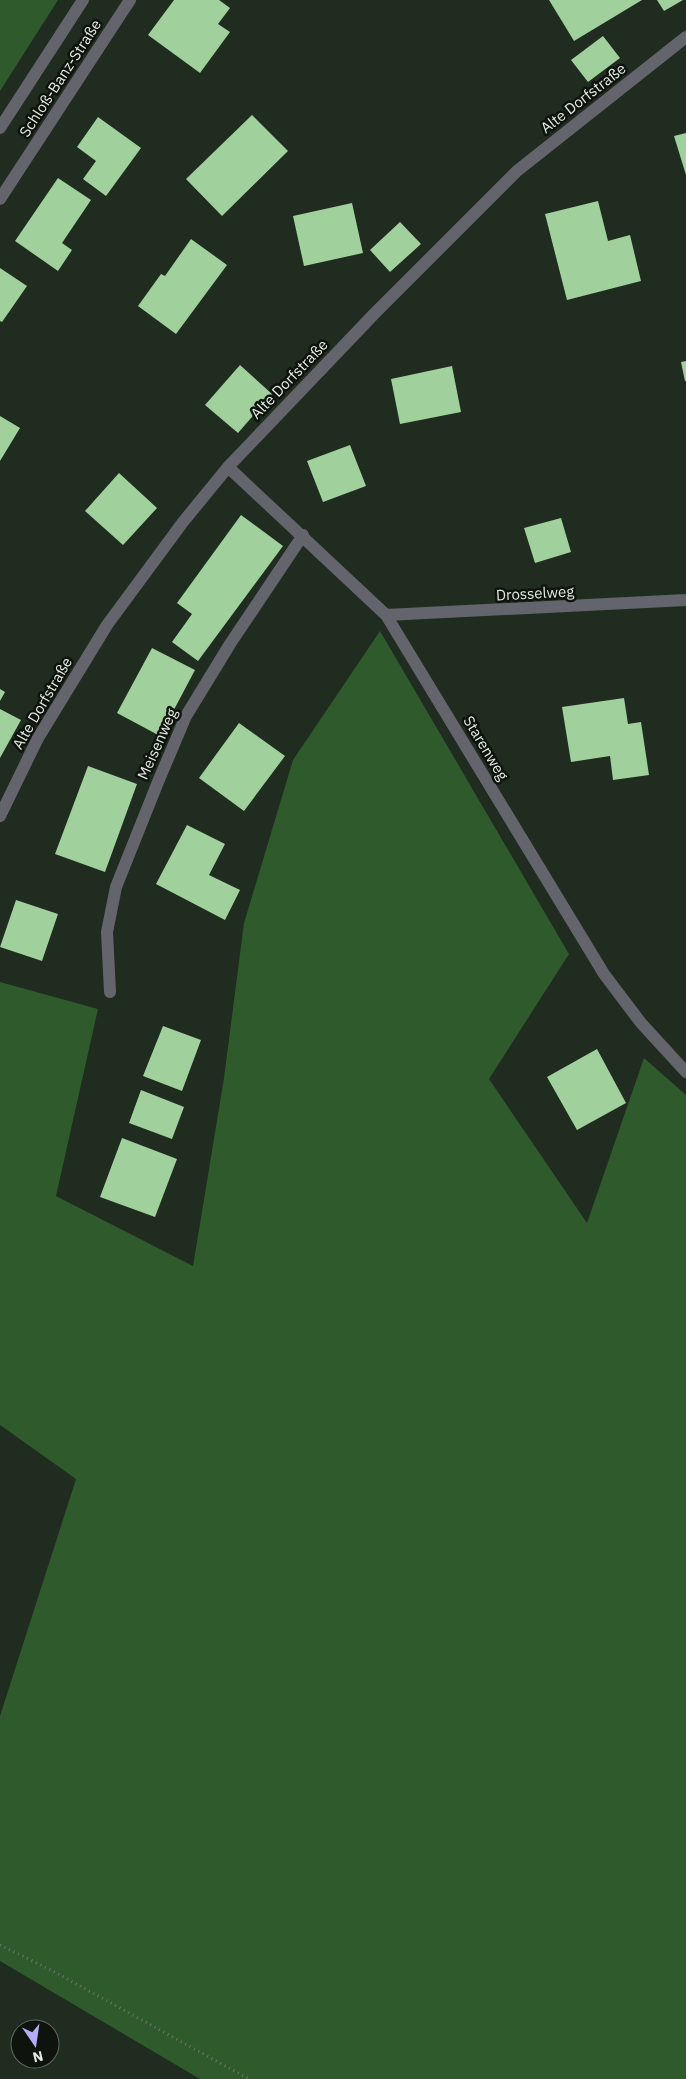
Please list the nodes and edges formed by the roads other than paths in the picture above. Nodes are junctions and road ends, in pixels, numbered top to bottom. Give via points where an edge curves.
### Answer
1 (82, 0) edge
2 (130, 0) edge
3 (686, 37) edge
4 (0, 128) edge
5 (0, 199) edge
6 (228, 467) junction
7 (303, 535) junction
8 (686, 600) edge
9 (386, 615) junction
10 (0, 816) edge
11 (110, 992) dead end
12 (686, 1072) edge

1 - 4 street
2 - 5 street, Schloß-Banz-Straße
3 - 6 street, Alte Dorfstraße via 517,171
6 - 7 street, Starenweg
6 - 10 street, Alte Dorfstraße via 107,625 38,738
7 - 9 street, Starenweg
7 - 11 street, Meisenweg via 186,716 158,782 116,887 107,932
8 - 9 street, Drosselweg
9 - 12 street, Starenweg via 604,974 641,1023

